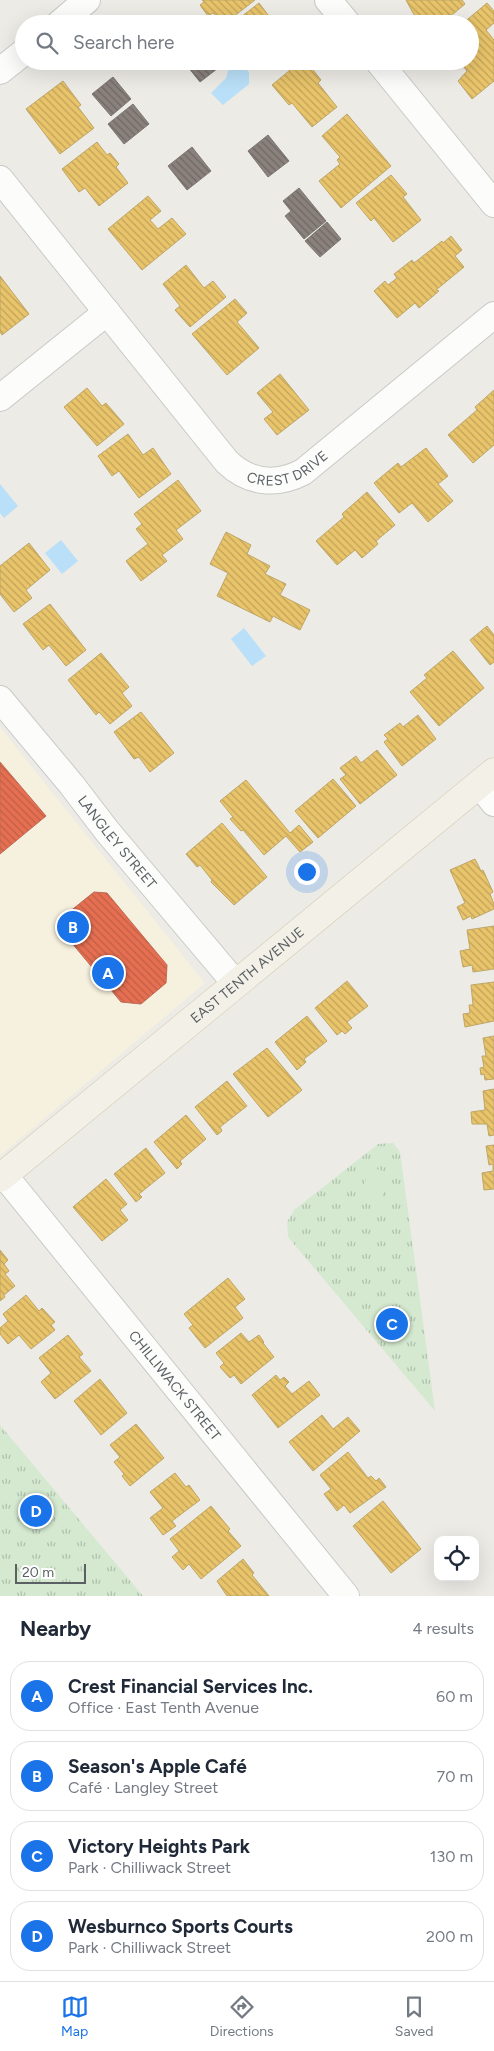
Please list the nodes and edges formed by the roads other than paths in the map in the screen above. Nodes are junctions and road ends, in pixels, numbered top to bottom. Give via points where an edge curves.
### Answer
1 (87, 0) edge
2 (328, 0) edge
3 (69, 15) edge
4 (340, 15) edge
5 (15, 59) edge
6 (385, 70) edge
7 (0, 71) edge
8 (0, 179) edge
9 (494, 204) edge
10 (107, 312) junction
11 (494, 315) edge
12 (0, 398) edge
13 (0, 699) edge
14 (489, 786) edge
15 (236, 984) junction
16 (2, 1177) edge
17 (346, 1596) edge

1 - 3 street
2 - 4 street
5 - 7 street
6 - 9 street
8 - 10 street, CREST DRIVE
10 - 11 street, CREST DRIVE via 227,462 245,476 267,481 289,478 302,472
10 - 12 street
13 - 15 street, LANGLEY STREET
14 - 15 main road, EAST TENTH AVENUE
15 - 16 main road, EAST TENTH AVENUE
16 - 17 street, CHILLIWACK STREET

